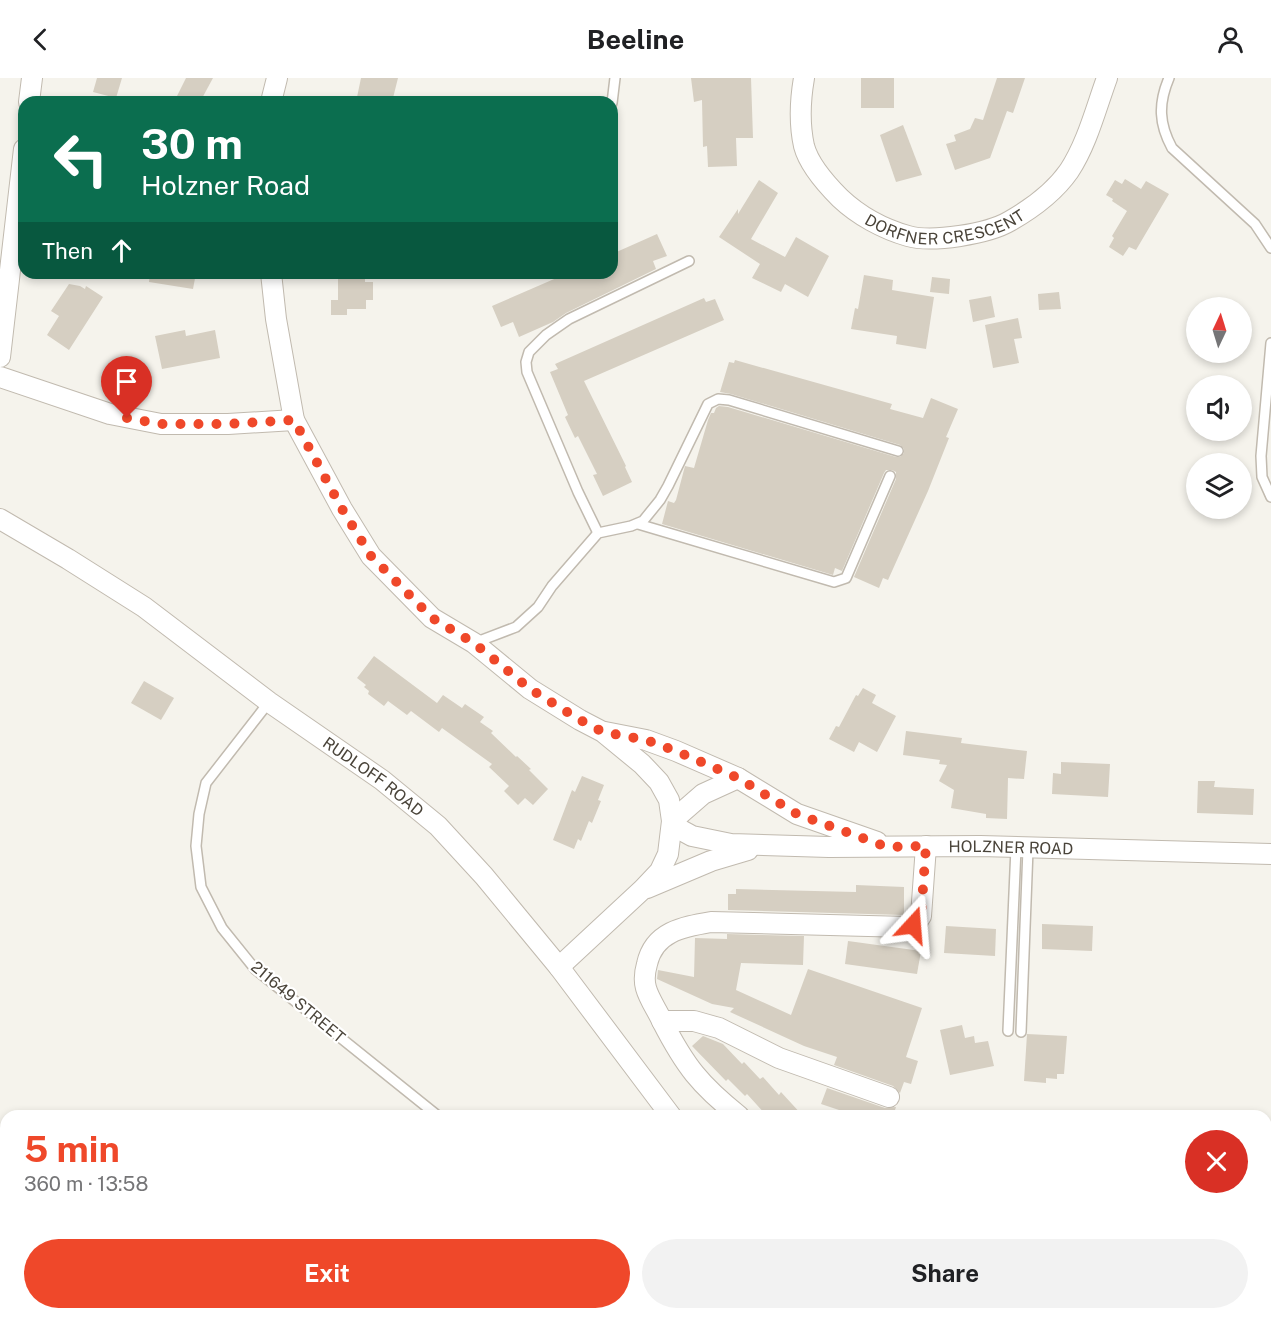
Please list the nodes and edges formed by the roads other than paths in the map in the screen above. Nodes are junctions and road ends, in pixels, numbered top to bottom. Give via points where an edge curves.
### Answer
1 (32, 78) edge
2 (277, 78) edge
3 (615, 78) edge
4 (804, 78) edge
5 (1107, 78) edge
6 (1168, 78) edge
7 (30, 96) edge
8 (272, 96) edge
9 (613, 96) edge
10 (18, 201) edge
11 (1271, 248) edge
12 (689, 261) dead end
13 (272, 279) edge
14 (1271, 343) edge
15 (0, 357) edge
16 (0, 377) edge
17 (294, 420) junction
18 (898, 451) dead end
19 (890, 476) dead end
20 (1271, 497) edge
21 (0, 519) edge
22 (638, 524) junction
23 (598, 533) junction
24 (474, 643) junction
25 (269, 702) junction
26 (603, 732) junction
27 (738, 778) junction
28 (672, 821) junction
29 (774, 845) junction
30 (926, 846) junction
31 (887, 847) junction
32 (1022, 848) junction
33 (1271, 854) edge
34 (643, 890) junction
35 (559, 968) junction
36 (662, 1021) junction
37 (1008, 1031) dead end
38 (1021, 1032) dead end
39 (889, 1097) dead end
40 (431, 1110) edge
41 (666, 1110) edge
42 (732, 1110) edge

1 - 7 street
2 - 8 street
3 - 9 lane
4 - 5 street, DORFNER CRESCENT via 800,106 805,148 824,183 848,206 878,224 909,236 938,238 971,234 1008,222 1039,202 1069,171
6 - 11 lane via 1161,116 1163,132 1172,148 1255,224
10 - 15 street
12 - 23 lane via 569,320 529,352 527,372
13 - 17 street
14 - 20 lane via 1261,456 1262,477
16 - 17 street via 110,414 161,424
17 - 24 street via 371,556 432,618
18 - 22 lane via 718,399 708,404 660,500
19 - 22 lane via 842,580 830,582
21 - 25 street, RUDLOFF ROAD via 144,607
22 - 23 lane
23 - 24 lane via 538,607 516,627
24 - 26 street via 530,689
25 - 35 street, RUDLOFF ROAD via 382,780 438,826
25 - 40 lane, 211649 STREET via 206,783 196,846 201,887 222,928 255,969
26 - 27 street, HOLZNER ROAD via 646,740
26 - 28 street via 659,782 669,800
27 - 28 street via 703,794
27 - 31 street, HOLZNER ROAD via 797,814
28 - 29 street via 692,836 708,840
28 - 34 street via 668,854 660,871
29 - 31 street
29 - 34 street via 734,853
30 - 31 street, HOLZNER ROAD
30 - 32 street, HOLZNER ROAD
30 - 36 street via 921,916 913,925 711,922 686,926 665,936 651,949 645,986
32 - 33 street, HOLZNER ROAD
32 - 37 lane
32 - 38 lane
34 - 35 street
35 - 41 street, RUDLOFF ROAD
36 - 39 street via 694,1021 719,1028 779,1058
36 - 42 street via 689,1068

